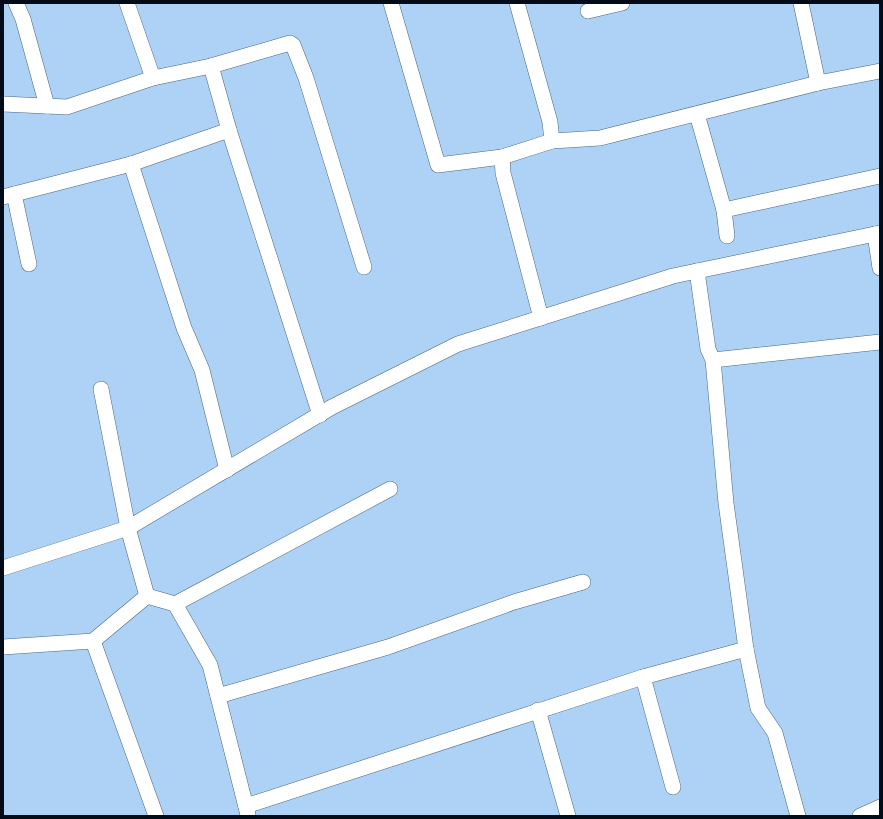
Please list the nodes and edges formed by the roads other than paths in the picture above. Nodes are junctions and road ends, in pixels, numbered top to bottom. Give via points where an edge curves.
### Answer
1 (16, 3) edge
2 (127, 3) edge
3 (390, 3) edge
4 (517, 3) edge
5 (622, 3) edge
6 (801, 3) edge
7 (588, 11) dead end
8 (211, 66) junction
9 (880, 71) edge
10 (153, 78) junction
11 (818, 82) junction
12 (3, 104) edge
13 (47, 106) junction
14 (697, 114) junction
15 (228, 130) junction
16 (552, 141) junction
17 (502, 157) junction
18 (131, 164) junction
19 (880, 176) edge
20 (8, 196) edge
21 (724, 210) junction
22 (877, 233) edge
23 (727, 236) dead end
24 (29, 264) dead end
25 (364, 267) dead end
26 (880, 268) edge
27 (697, 271) junction
28 (541, 318) junction
29 (880, 342) edge
30 (713, 360) junction
31 (101, 389) dead end
32 (320, 415) junction
33 (227, 470) junction
34 (390, 489) dead end
35 (128, 528) junction
36 (3, 568) edge
37 (583, 582) dead end
38 (147, 596) junction
39 (175, 604) junction
40 (94, 641) junction
41 (3, 647) edge
42 (746, 649) junction
43 (643, 677) junction
44 (218, 696) junction
45 (538, 710) junction
46 (673, 787) dead end
47 (880, 807) edge
48 (247, 811) edge
49 (156, 816) edge
50 (568, 816) edge
51 (798, 816) edge
52 (860, 816) edge

1 - 13 street via 23,18
2 - 10 street
3 - 17 street via 438,165
4 - 16 street via 550,122
5 - 7 street
6 - 11 street
8 - 10 street
8 - 15 street
8 - 25 street via 290,43 293,45 306,78
9 - 11 street
10 - 13 street via 67,107
11 - 14 street
12 - 13 street
14 - 16 street via 600,138
14 - 21 street
15 - 18 street
15 - 32 street
16 - 17 street
17 - 28 street via 503,173
18 - 20 street
18 - 33 street via 184,328 202,370
19 - 21 street
20 - 24 street
21 - 23 street
22 - 26 street
22 - 27 street
27 - 28 street via 673,276
27 - 30 street via 708,349
28 - 32 street via 458,344
29 - 30 street
30 - 42 street via 726,503
31 - 35 street
32 - 33 street
33 - 35 street
34 - 39 street
35 - 36 street
35 - 38 street
37 - 44 street via 514,602 388,647
38 - 39 street
38 - 40 street
39 - 44 street via 210,666
40 - 41 street
40 - 49 street
42 - 43 street
42 - 51 street via 758,708 775,733
43 - 45 street
43 - 46 street
44 - 48 street
45 - 48 street
45 - 50 street
47 - 52 street

